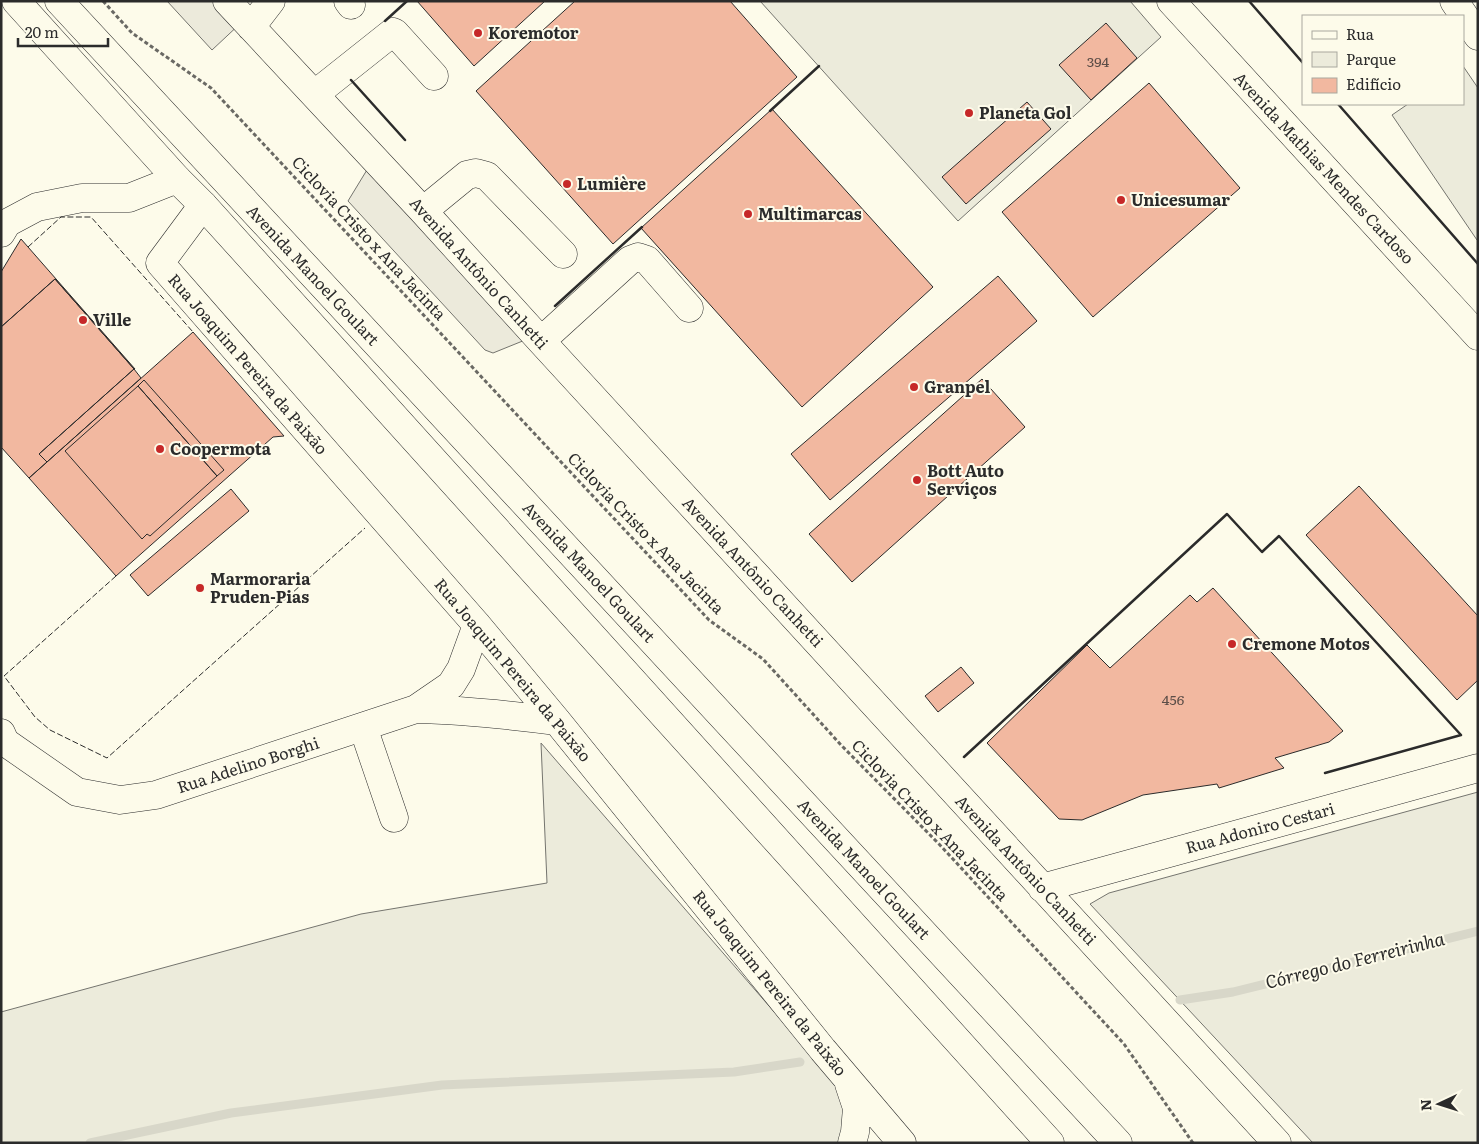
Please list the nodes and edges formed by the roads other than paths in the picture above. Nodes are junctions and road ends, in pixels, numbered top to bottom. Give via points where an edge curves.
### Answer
1 (16, 1) edge
2 (59, 1) edge
3 (227, 1) edge
4 (271, 1) edge
5 (1171, 1) edge
6 (1454, 1) edge
7 (1464, 15) edge
8 (1464, 16) edge
9 (251, 26) junction
10 (1478, 36) edge
11 (434, 76) dead end
12 (315, 94) junction
13 (177, 179) junction
14 (203, 205) junction
15 (423, 211) junction
16 (3, 219) edge
17 (563, 254) dead end
18 (689, 308) dead end
19 (1478, 336) edge
20 (541, 341) junction
21 (477, 626) junction
22 (416, 709) junction
23 (557, 721) junction
24 (363, 727) junction
25 (1, 733) edge
26 (1478, 768) edge
27 (394, 818) dead end
28 (1042, 888) junction
29 (846, 1076) junction
30 (852, 1143) edge
31 (902, 1143) edge
32 (1050, 1143) edge
33 (1118, 1143) edge
34 (1277, 1143) edge

1 - 13 street, Avenida Manoel Goulart
2 - 33 street, Avenida Manoel Goulart
3 - 9 street, Avenida Antônio Canhetti
4 - 9 street
5 - 19 street, Avenida Mathias Mendes Cardoso
6 - 7 street
8 - 10 street
9 - 12 street, Avenida Antônio Canhetti
11 - 12 street via 393,32
12 - 15 street, Avenida Antônio Canhetti
13 - 14 street, Avenida Manoel Goulart
13 - 16 street via 129,198 82,198
14 - 21 street, Rua Joaquim Pereira da Paixão via 160,263
14 - 32 street, Avenida Manoel Goulart
15 - 17 street via 467,175 481,174 487,176
15 - 20 street, Avenida Antônio Canhetti
18 - 20 street via 647,260 638,257 630,260
20 - 28 street, Avenida Antônio Canhetti
21 - 22 street via 452,685
21 - 23 street, Rua Joaquim Pereira da Paixão
22 - 23 street via 491,712
22 - 24 street, Rua Adelino Borghi
23 - 29 street, Rua Joaquim Pereira da Paixão
24 - 25 street, Rua Adelino Borghi via 156,795 120,800 77,792 5,742
24 - 27 street
26 - 28 street, Rua Adoniro Cestari
28 - 34 street, Avenida Antônio Canhetti
29 - 30 street via 857,1108
29 - 31 street, Rua Joaquim Pereira da Paixão

